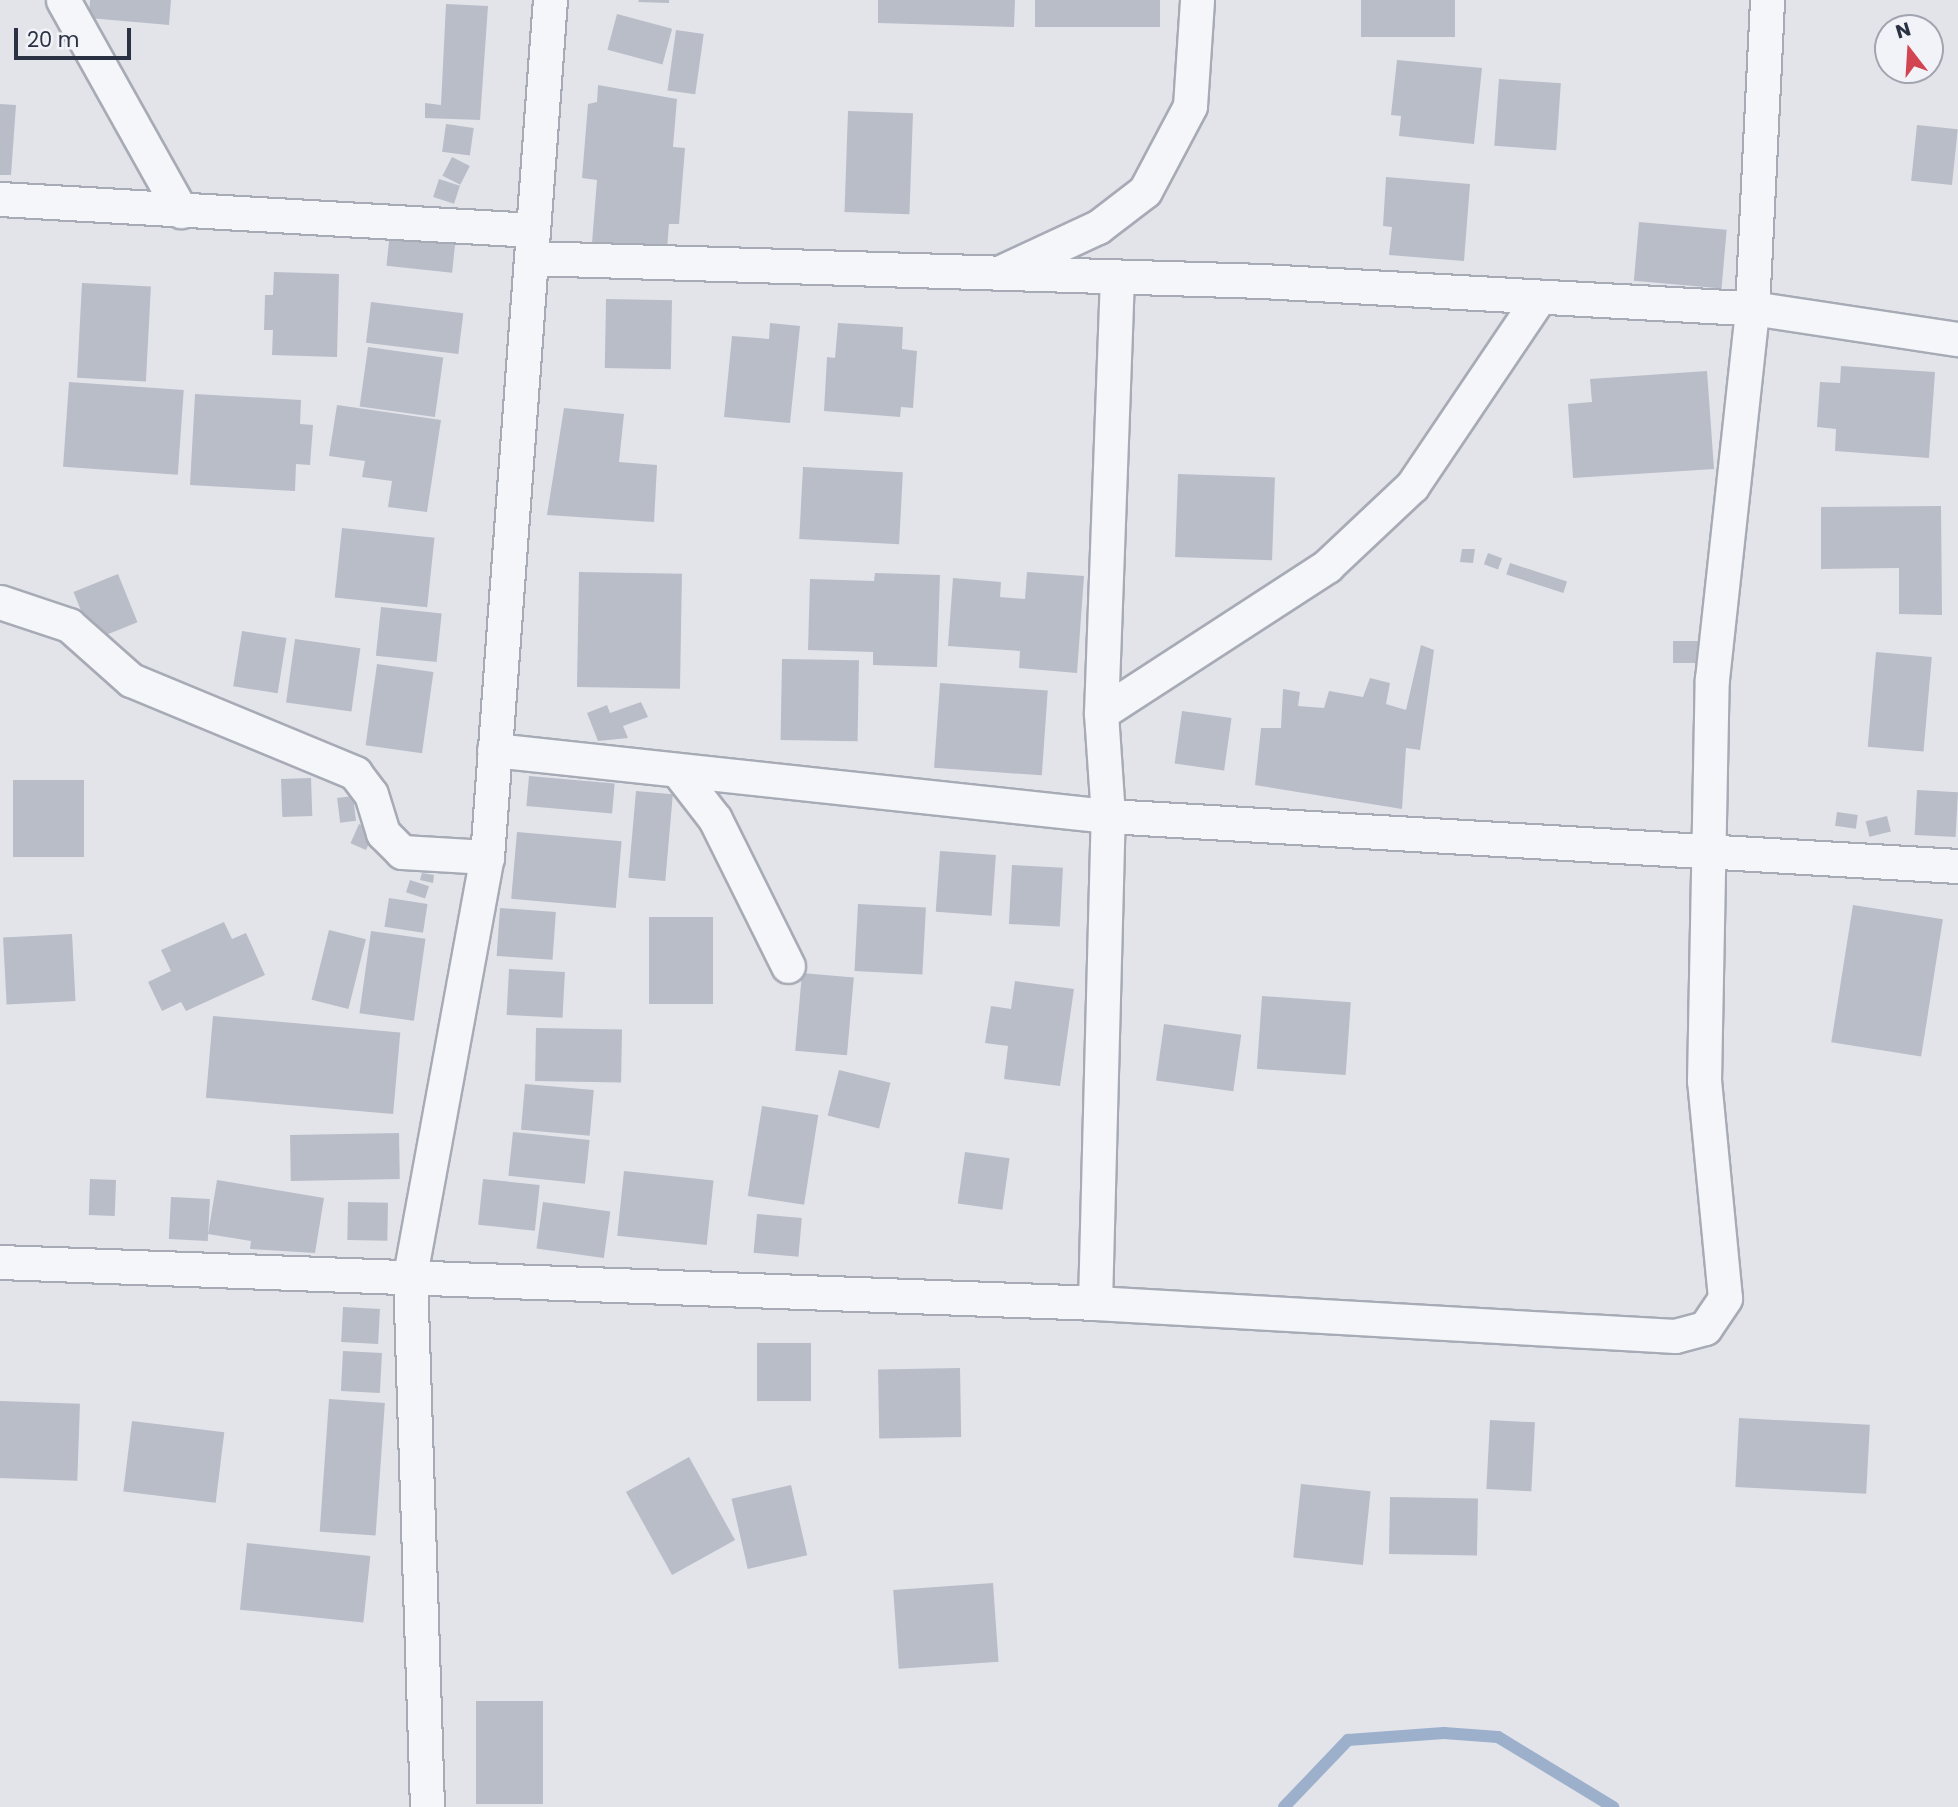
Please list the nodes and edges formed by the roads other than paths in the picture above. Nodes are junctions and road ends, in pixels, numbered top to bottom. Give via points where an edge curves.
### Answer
1 (63, 0) edge
2 (550, 0) edge
3 (1197, 0) edge
4 (1767, 0) edge
5 (0, 199) edge
6 (181, 211) junction
7 (531, 244) junction
8 (997, 274) junction
9 (1117, 277) junction
10 (1539, 298) junction
11 (1752, 308) junction
12 (1958, 339) edge
13 (0, 602) edge
14 (1101, 713) junction
15 (494, 750) junction
16 (677, 770) junction
17 (1108, 816) junction
18 (1708, 849) junction
19 (487, 857) junction
20 (1958, 866) edge
21 (788, 966) dead end
22 (0, 1262) edge
23 (410, 1275) junction
24 (1095, 1303) junction
25 (427, 1802) edge

1 - 6 street
2 - 7 street
3 - 8 street via 1189,106 1145,191 1098,227
4 - 11 street
5 - 6 street
6 - 7 street
7 - 8 street
7 - 15 street
8 - 9 street
9 - 10 street
9 - 14 street
10 - 11 street
10 - 14 street via 1412,486 1326,566
11 - 12 street
11 - 18 street via 1712,679
13 - 19 street via 69,625 131,680 355,773 371,794 383,833 402,852
14 - 17 street
15 - 16 street
15 - 19 street
16 - 17 street
16 - 21 street via 715,819
17 - 18 street
17 - 24 street
18 - 20 street
18 - 24 street via 1704,1081 1725,1298 1704,1328 1675,1336
19 - 23 street
22 - 23 street
23 - 24 street
23 - 25 street

